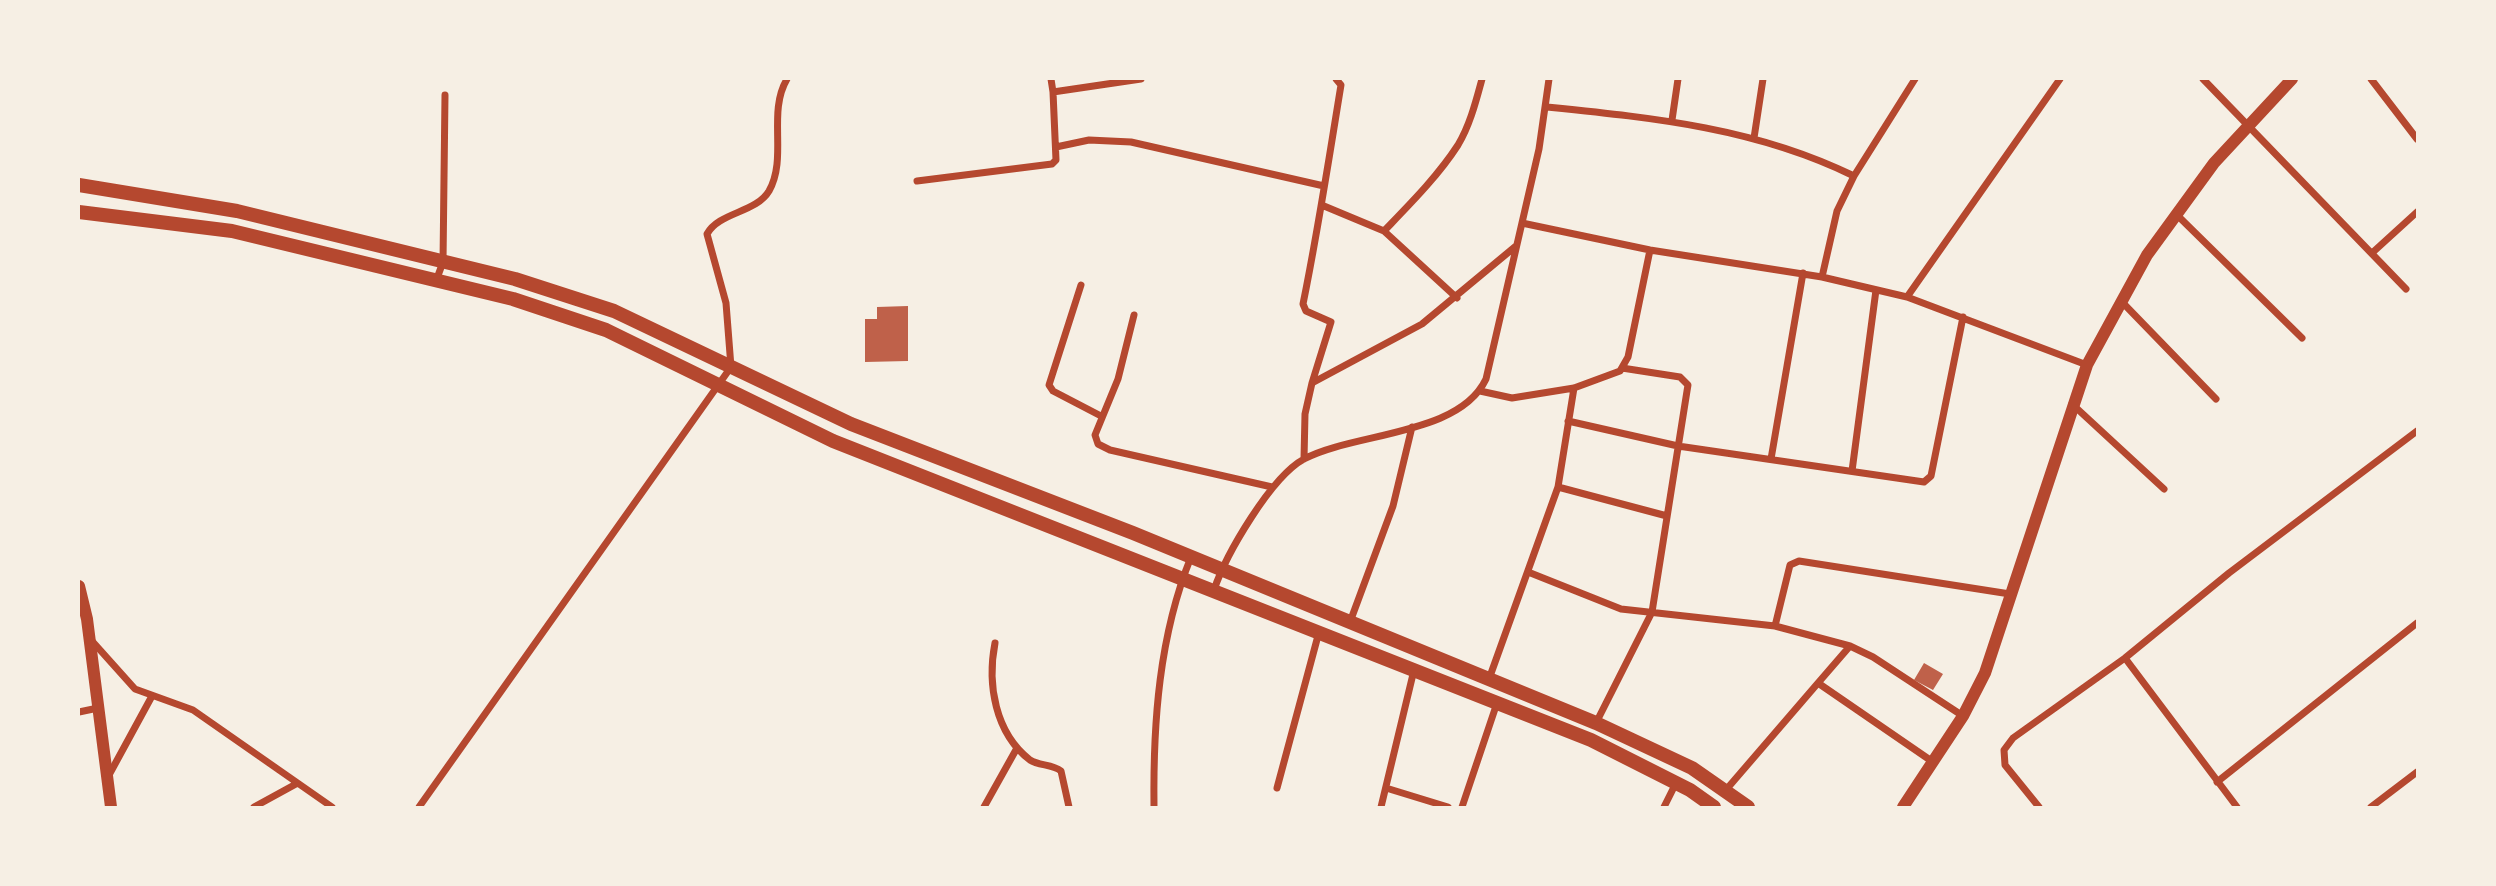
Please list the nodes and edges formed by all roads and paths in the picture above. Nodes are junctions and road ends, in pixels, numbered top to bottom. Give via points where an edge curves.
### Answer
1 (787, 79) edge
2 (1051, 79) edge
3 (1141, 79) edge
4 (1336, 79) edge
5 (1482, 79) edge
6 (1549, 79) edge
7 (1678, 79) edge
8 (1763, 79) edge
9 (1915, 79) edge
10 (2060, 79) edge
11 (2203, 79) edge
12 (2292, 79) edge
13 (2371, 79) edge
14 (1053, 92) junction
15 (445, 95) dead end
16 (1548, 107) junction
17 (1671, 120) junction
18 (2250, 124) junction
19 (1754, 138) junction
20 (2417, 139) edge
21 (1056, 147) junction
22 (1854, 176) junction
23 (917, 181) dead end
24 (79, 185) edge
25 (1324, 186) junction
26 (1324, 206) junction
27 (79, 212) edge
28 (2417, 212) edge
29 (2176, 214) junction
30 (1522, 223) junction
31 (1384, 231) junction
32 (331, 234) junction
33 (1517, 246) junction
34 (1650, 250) junction
35 (2372, 253) junction
36 (326, 254) junction
37 (443, 262) junction
38 (1802, 274) junction
39 (1822, 277) junction
40 (436, 281) junction
41 (522, 282) junction
42 (1081, 285) dead end
43 (2406, 289) dead end
44 (1876, 290) junction
45 (1907, 297) junction
46 (1457, 298) junction
47 (517, 300) junction
48 (2122, 302) junction
49 (1134, 315) dead end
50 (1963, 317) junction
51 (2302, 338) dead end
52 (2087, 365) junction
53 (731, 367) junction
54 (1622, 368) junction
55 (1312, 383) junction
56 (720, 386) junction
57 (1574, 388) junction
58 (1480, 391) junction
59 (2216, 399) dead end
60 (2072, 404) junction
61 (1101, 416) junction
62 (1568, 421) junction
63 (1412, 427) junction
64 (2417, 431) edge
65 (1678, 446) junction
66 (1304, 459) junction
67 (1771, 459) junction
68 (1852, 471) junction
69 (1272, 486) junction
70 (1558, 487) junction
71 (2164, 489) dead end
72 (1667, 516) junction
73 (1191, 557) junction
74 (1221, 569) junction
75 (1528, 572) junction
76 (1183, 578) junction
77 (79, 586) edge
78 (1214, 590) junction
79 (2010, 594) junction
80 (1652, 612) junction
81 (1350, 622) junction
82 (2417, 623) edge
83 (1775, 626) junction
84 (1319, 632) junction
85 (89, 638) junction
86 (995, 643) dead end
87 (1850, 646) junction
88 (2124, 659) junction
89 (1414, 670) junction
90 (1489, 679) junction
91 (1818, 683) junction
92 (152, 696) junction
93 (1497, 703) junction
94 (98, 708) junction
95 (79, 712) edge
96 (1963, 716) junction
97 (1596, 723) junction
98 (1017, 748) junction
99 (1934, 763) junction
100 (2417, 772) edge
101 (108, 776) junction
102 (2217, 782) junction
103 (1676, 783) junction
104 (296, 784) junction
105 (1277, 788) dead end
106 (1386, 788) junction
107 (1725, 791) junction
108 (111, 807) edge
109 (254, 807) edge
110 (332, 807) edge
111 (419, 807) edge
112 (984, 807) edge
113 (1069, 807) edge
114 (1154, 807) edge
115 (1381, 807) edge
116 (1448, 807) edge
117 (1462, 807) edge
118 (1664, 807) edge
119 (1714, 807) edge
120 (1748, 807) edge
121 (1903, 807) edge
122 (2039, 807) edge
123 (2236, 807) edge
124 (2371, 807) edge

1 - 53 street via 776,111 776,161 768,191 707,234 726,303
2 - 14 street
3 - 14 street
4 - 25 street via 1341,85
5 - 31 street via 1459,144
6 - 16 street
7 - 17 street
8 - 19 street
9 - 22 street
10 - 45 street
11 - 18 street
12 - 18 street
13 - 20 street
14 - 21 street
15 - 37 street
16 - 17 street
16 - 30 street
17 - 19 street
18 - 29 street
18 - 35 street
19 - 22 street via 1810,154
21 - 23 street via 1056,160 1046,166
21 - 25 street via 1089,141 1131,142
22 - 39 street via 1832,225
24 - 32 main road via 237,211
25 - 26 street
26 - 31 street
26 - 55 street via 1303,307 1331,325
27 - 36 main road via 232,231
28 - 35 street
29 - 48 street
29 - 51 street
30 - 33 street
30 - 34 street
31 - 46 street
32 - 36 main road
32 - 37 main road
33 - 46 street
33 - 58 street
34 - 38 street
34 - 54 street
35 - 43 street
36 - 40 main road
37 - 40 street
37 - 41 main road
38 - 39 street
38 - 67 street
39 - 44 street
40 - 47 main road
41 - 47 main road
41 - 53 main road via 614,311
42 - 61 street via 1049,385
44 - 45 street
44 - 68 street
45 - 50 street
46 - 55 street via 1422,324
47 - 56 main road via 606,330
48 - 52 street
48 - 59 street
49 - 61 street via 1118,379
50 - 52 street
50 - 68 street via 1930,478 1924,482
52 - 60 street
53 - 56 street
53 - 73 main road via 851,424
54 - 57 street
54 - 65 street via 1685,380
55 - 66 street via 1305,414
56 - 76 main road via 833,441
56 - 111 street
57 - 58 street via 1512,398
57 - 62 street
58 - 63 street via 1468,403
60 - 71 street
60 - 79 street
61 - 69 street via 1096,440 1110,450
62 - 65 street
62 - 70 street
63 - 66 street
63 - 81 street via 1393,506
64 - 88 street
65 - 67 street
65 - 72 street
66 - 69 street
67 - 68 street
69 - 74 street
70 - 72 street
70 - 75 street
72 - 80 street
73 - 74 main road
73 - 76 street
74 - 78 street
74 - 81 main road
75 - 80 street via 1614,607
75 - 90 street
76 - 78 main road
76 - 114 street via 1157,702
77 - 85 street
78 - 84 main road
79 - 83 street via 1799,561 1790,565
79 - 96 street via 1985,673
80 - 83 street
80 - 97 street
81 - 90 main road
82 - 102 street
83 - 87 street
84 - 89 main road
84 - 105 street
85 - 92 street via 124,679
85 - 94 street
86 - 98 street via 997,713
87 - 91 street
87 - 96 street
88 - 102 street
88 - 122 street via 2014,738 2004,750 2005,765
89 - 93 main road
89 - 106 street
90 - 97 main road
91 - 99 street
91 - 107 street
92 - 101 street
92 - 104 street via 193,710
93 - 103 main road via 1591,740
93 - 117 street
94 - 95 street
94 - 101 street
96 - 99 street
97 - 107 main road via 1692,768
98 - 112 street
98 - 113 street via 1033,762 1061,771
99 - 121 street
100 - 124 street
101 - 108 street
102 - 123 street
103 - 118 street
103 - 119 main road
104 - 109 street
104 - 110 street
106 - 115 street
106 - 116 street
107 - 120 main road

